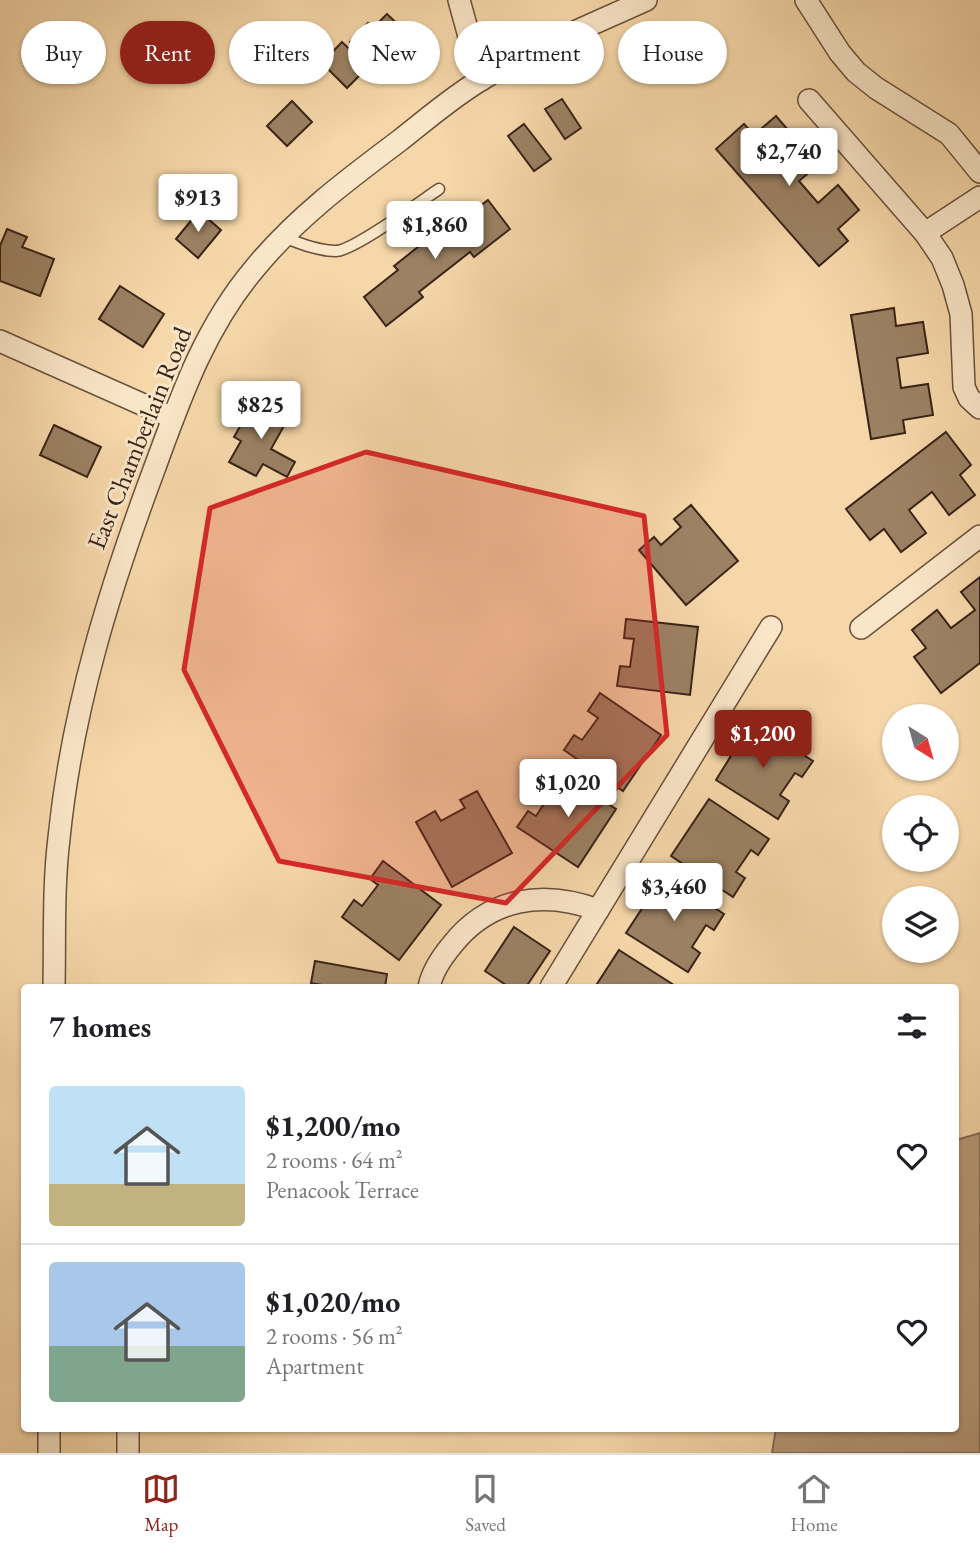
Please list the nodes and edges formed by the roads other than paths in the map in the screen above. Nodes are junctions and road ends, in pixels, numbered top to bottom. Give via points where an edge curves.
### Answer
1 (459, 0) edge
2 (646, 0) edge
3 (806, 0) edge
4 (465, 21) edge
5 (600, 21) edge
6 (476, 84) edge
7 (809, 100) dead end
8 (980, 172) edge
9 (439, 188) dead end
10 (980, 197) edge
11 (925, 233) junction
12 (282, 237) junction
13 (0, 341) edge
14 (980, 408) edge
15 (173, 418) junction
16 (980, 536) edge
17 (771, 627) dead end
18 (861, 628) dead end
19 (598, 910) junction
20 (54, 984) edge
21 (430, 984) edge
22 (553, 984) edge
23 (49, 1432) edge
24 (128, 1432) edge
25 (49, 1453) edge
26 (128, 1453) edge

1 - 4 street
2 - 5 street, East Chamberlain Road
3 - 8 street via 856,72 949,134
6 - 12 street, East Chamberlain Road via 325,197
7 - 11 street
9 - 12 lane via 338,251
10 - 11 street
11 - 14 street via 953,285 961,314 962,381
12 - 15 street, East Chamberlain Road via 236,291 213,327
13 - 15 street
15 - 20 street, East Chamberlain Road via 119,563 88,671 58,838
16 - 18 street
17 - 19 street
19 - 21 street via 559,899 506,905 459,936 442,957
19 - 22 street
23 - 25 street
24 - 26 street

